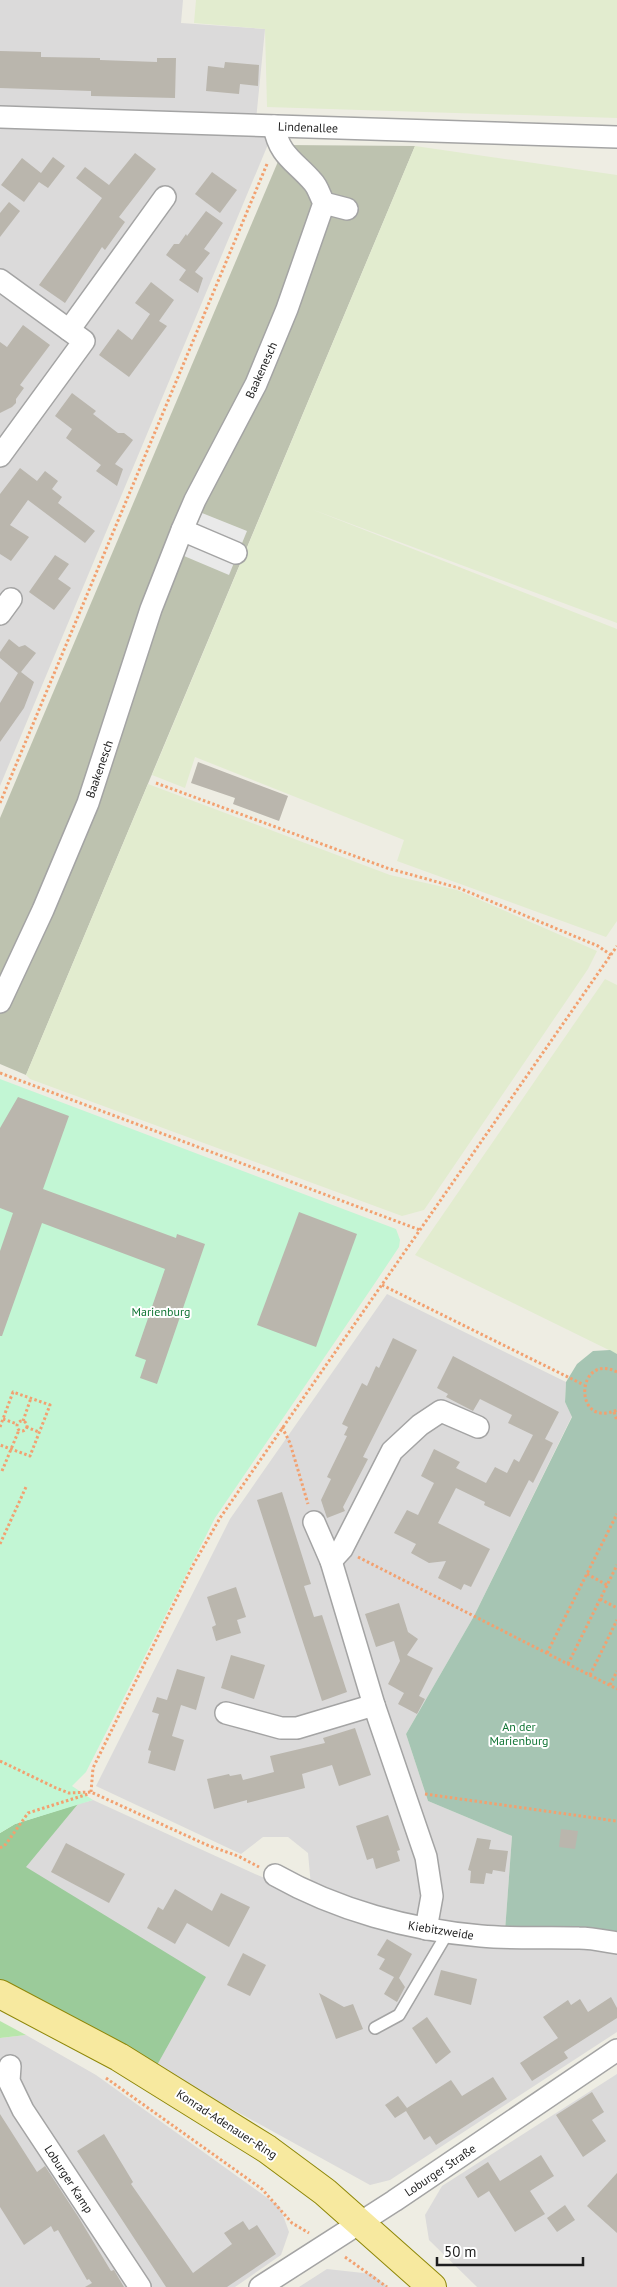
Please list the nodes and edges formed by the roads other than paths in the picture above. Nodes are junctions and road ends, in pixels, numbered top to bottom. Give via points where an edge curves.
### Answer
1 (0, 116) edge
2 (275, 134) junction
3 (617, 137) edge
4 (164, 197) dead end
5 (324, 203) junction
6 (347, 209) dead end
7 (0, 280) edge
8 (69, 330) junction
9 (4, 443) edge
10 (182, 530) junction
11 (236, 553) dead end
12 (0, 1002) edge
13 (478, 1427) dead end
14 (314, 1522) road end
15 (337, 1555) junction
16 (374, 1705) junction
17 (226, 1713) dead end
18 (275, 1876) road end
19 (426, 1929) junction
20 (448, 1932) junction
21 (617, 1943) edge
22 (0, 1994) edge
23 (375, 2028) dead end
24 (617, 2050) edge
25 (10, 2066) dead end
26 (361, 2222) junction
27 (140, 2287) edge
28 (260, 2287) edge
29 (432, 2287) edge

1 - 2 street, Lindenallee
2 - 3 street, Lindenallee
2 - 5 street via 293,163 314,183
4 - 8 street
5 - 6 street
5 - 10 street, Baakenesch via 287,309 256,384
7 - 8 street
8 - 9 street via 84,340
10 - 11 street
10 - 12 street, Baakenesch via 151,609 88,803 44,910
13 - 15 street via 441,1411 420,1425 392,1451
14 - 15 street
15 - 16 street
16 - 17 street via 297,1728 281,1728
16 - 19 street via 426,1857 432,1896
18 - 19 street, Kiebitzweide via 303,1891 371,1915
19 - 20 street, Kiebitzweide
20 - 21 street, Kiebitzweide via 482,1937 582,1938
20 - 23 lane via 399,2015
22 - 26 main road, Konrad-Adenauer-Ring via 119,2056 214,2114 289,2165
24 - 26 street, Loburger Straße
25 - 27 street, Loburger Kamp via 9,2081 23,2110
26 - 28 street, Loburger Straße
26 - 29 main road, Konrad-Adenauer-Ring

